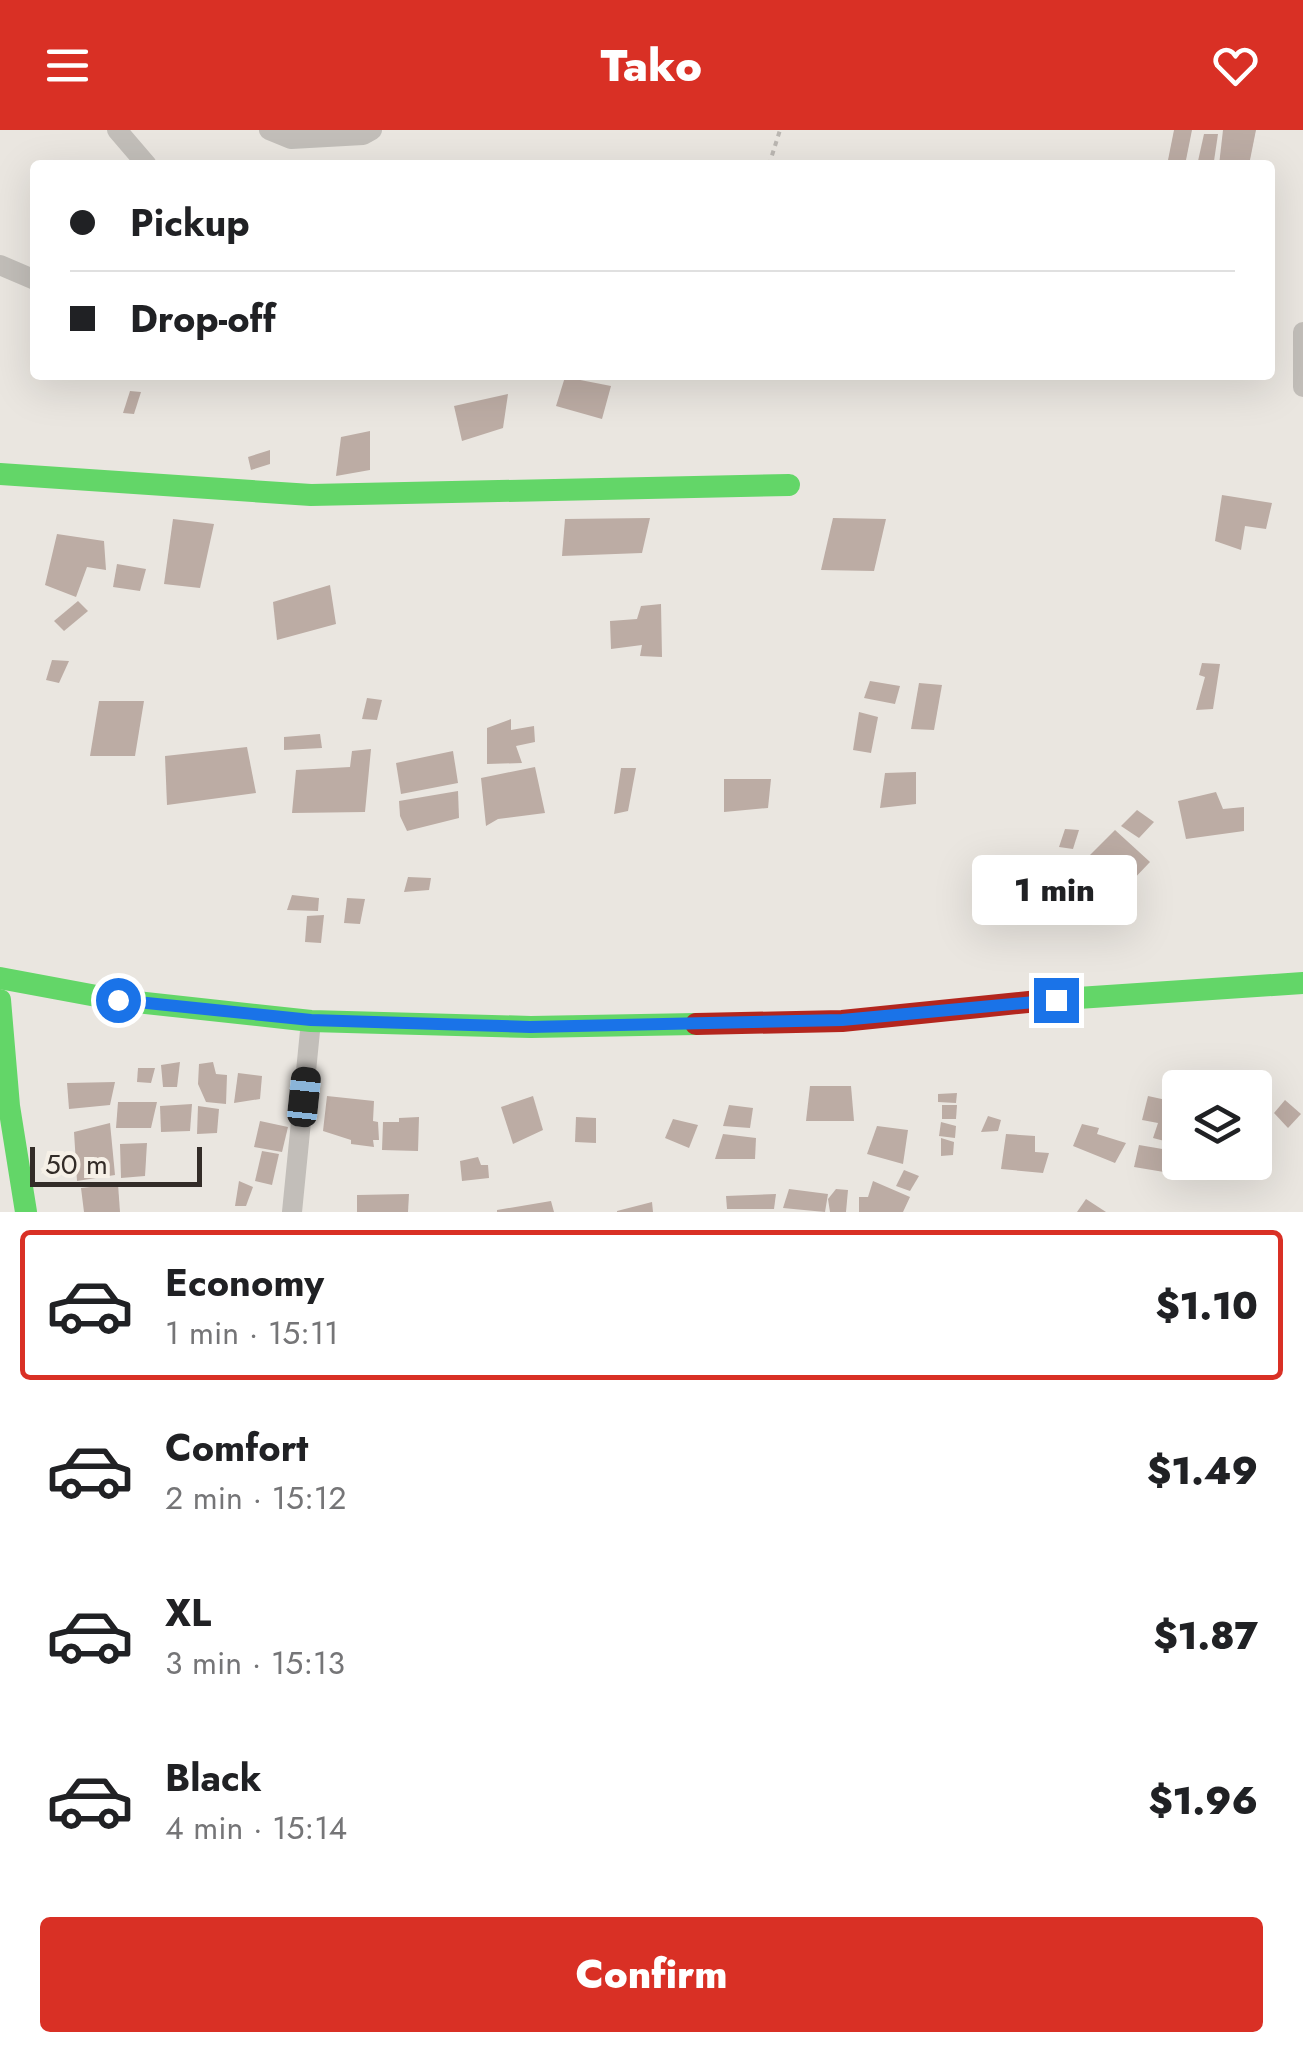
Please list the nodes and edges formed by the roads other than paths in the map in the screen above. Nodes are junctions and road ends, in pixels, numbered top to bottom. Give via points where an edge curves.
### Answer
1 (118, 130) edge
2 (268, 130) edge
3 (372, 130) edge
4 (143, 160) edge
5 (0, 266) edge
6 (30, 278) edge
7 (1303, 332) edge
8 (1303, 388) edge
9 (0, 474) edge
10 (788, 485) dead end
11 (0, 978) edge
12 (1303, 983) edge
13 (0, 1000) edge
14 (311, 1020) junction
15 (26, 1212) edge
16 (292, 1212) edge

1 - 4 street
2 - 3 street via 290,139
5 - 6 street
7 - 8 street
9 - 10 main road via 311,495
11 - 14 main road via 118,1000
12 - 14 main road via 842,1020 530,1027
13 - 15 main road
14 - 16 street

